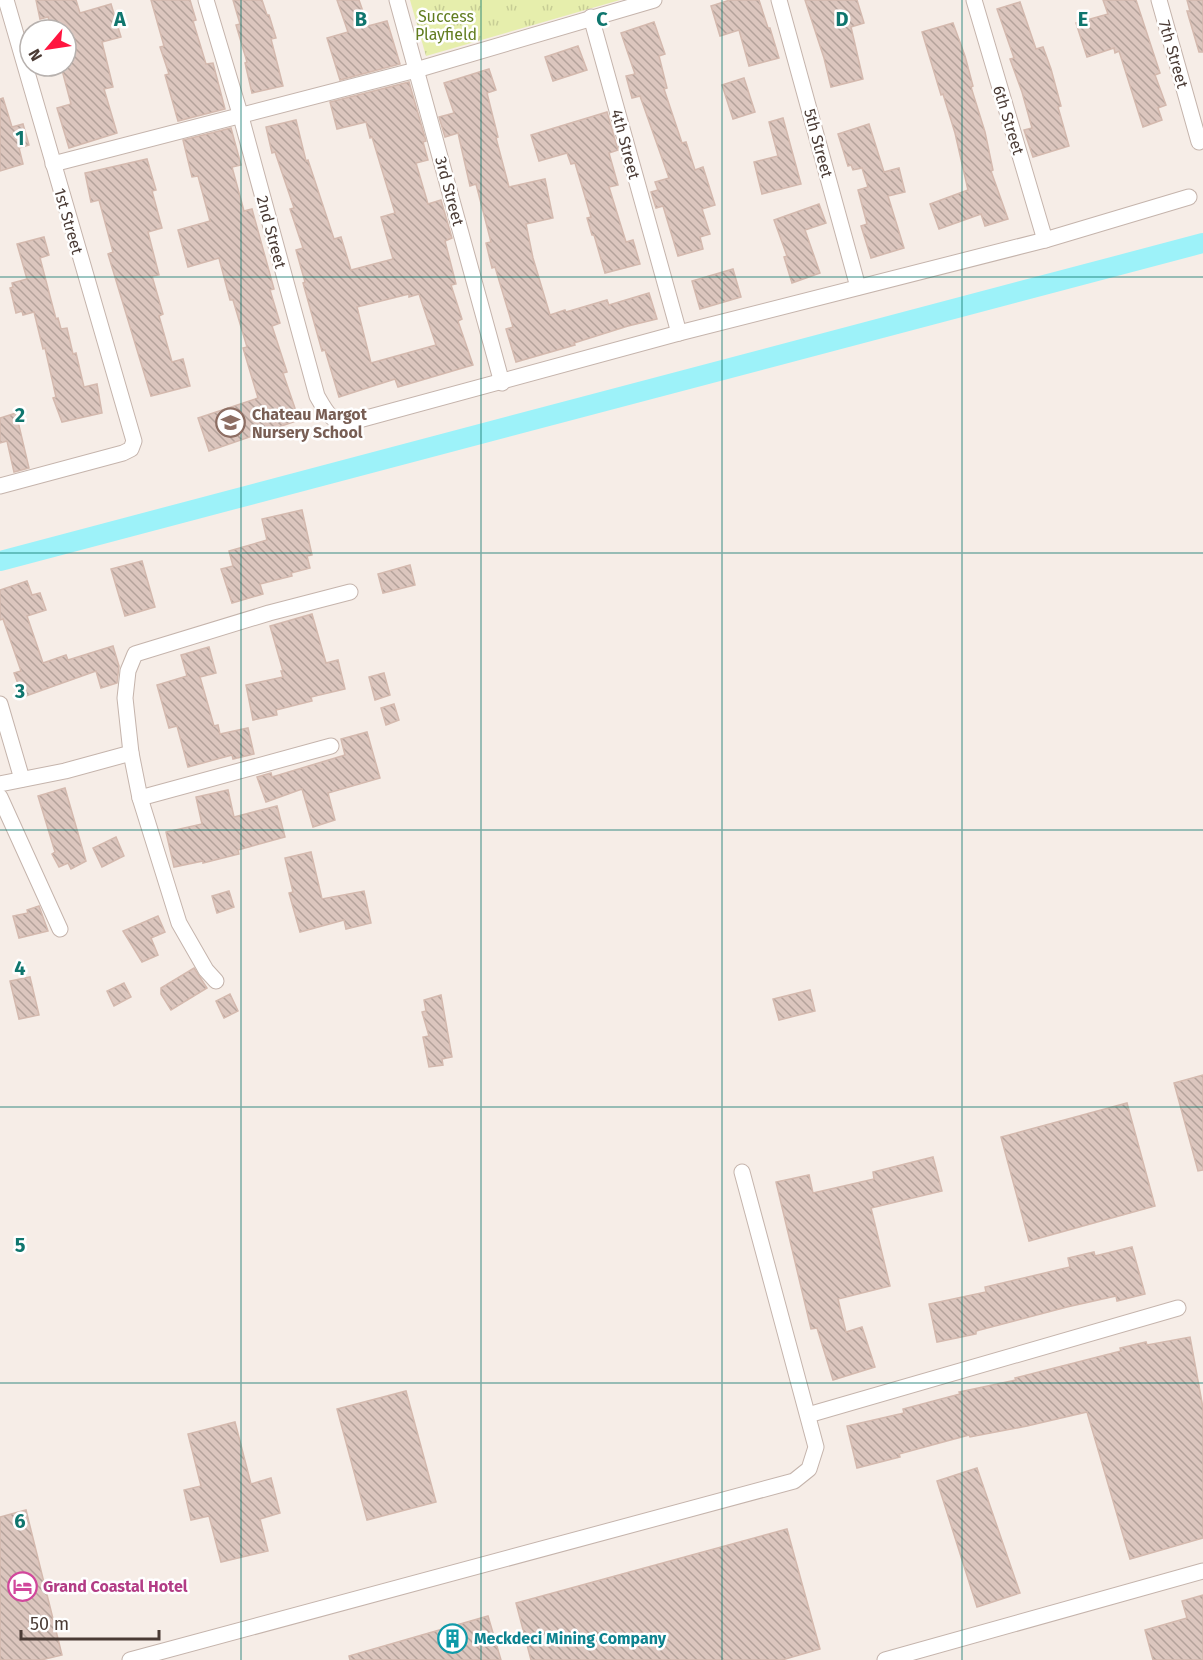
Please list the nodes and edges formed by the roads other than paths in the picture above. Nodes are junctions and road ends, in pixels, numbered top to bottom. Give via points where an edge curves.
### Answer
1 (6, 0) edge
2 (206, 0) edge
3 (397, 0) edge
4 (654, 0) edge
5 (779, 0) edge
6 (974, 0) edge
7 (1159, 0) edge
8 (591, 17) junction
9 (416, 70) junction
10 (241, 117) junction
11 (1199, 142) dead end
12 (53, 164) junction
13 (1189, 197) dead end
14 (1045, 240) junction
15 (858, 287) junction
16 (679, 333) junction
17 (502, 382) junction
18 (0, 486) edge
19 (350, 592) dead end
20 (0, 704) edge
21 (331, 746) dead end
22 (131, 753) junction
23 (22, 779) junction
24 (0, 784) edge
25 (0, 797) edge
26 (140, 798) junction
27 (60, 930) dead end
28 (216, 981) dead end
29 (742, 1172) dead end
30 (1179, 1308) dead end
31 (808, 1415) junction
32 (1203, 1571) edge
33 (130, 1660) edge
34 (885, 1660) edge

1 - 12 street, 1st Street
2 - 10 street, 2nd Street
3 - 9 street, 3rd Street
4 - 8 street
5 - 15 street, 5th Street
6 - 14 street, 6th Street
7 - 11 street, 7th Street
8 - 9 street
8 - 16 street, 4th Street
9 - 10 street
9 - 17 street, 3rd Street
10 - 12 street
10 - 17 street, 2nd Street via 317,396 331,418 348,423
12 - 18 street, 1st Street via 134,441 131,449 123,453
13 - 14 street
14 - 15 street
15 - 16 street
16 - 17 street
19 - 22 street via 135,654 128,670 125,698
20 - 23 street
21 - 26 street
22 - 23 street
22 - 26 street
23 - 24 street
25 - 27 street
26 - 28 street via 179,923
29 - 31 street
30 - 31 street
31 - 33 street via 816,1447 809,1469 794,1481
32 - 34 street

